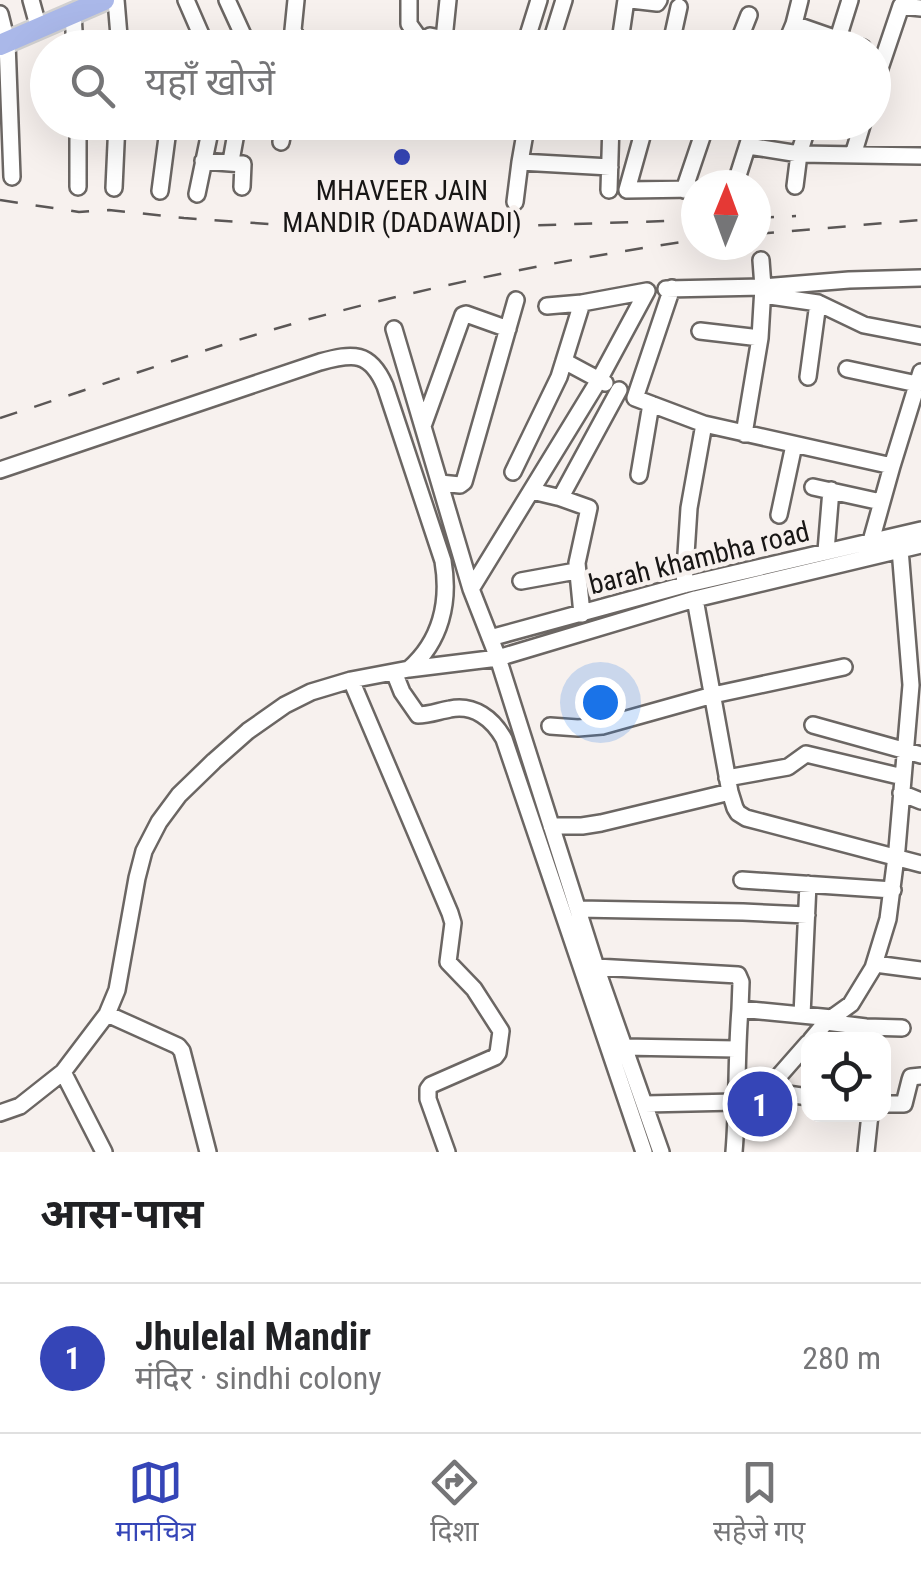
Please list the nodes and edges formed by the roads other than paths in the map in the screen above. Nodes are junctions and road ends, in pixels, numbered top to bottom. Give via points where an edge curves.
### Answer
1 (31, 0) edge
2 (116, 0) edge
3 (186, 0) edge
4 (227, 0) edge
5 (296, 0) edge
6 (410, 0) edge
7 (448, 0) edge
8 (539, 0) edge
9 (564, 0) edge
10 (628, 0) edge
11 (659, 0) edge
12 (800, 0) edge
13 (850, 0) edge
14 (902, 3) edge
15 (88, 5) edge
16 (678, 7) dead end
17 (921, 8) edge
18 (0, 14) edge
19 (749, 15) dead end
20 (794, 24) junction
21 (39, 30) joint
22 (80, 30) edge
23 (118, 30) edge
24 (198, 30) edge
25 (241, 30) edge
26 (294, 30) edge
27 (413, 30) edge
28 (445, 30) edge
29 (530, 30) edge
30 (555, 30) edge
31 (622, 30) edge
32 (674, 30) edge
33 (743, 30) edge
34 (792, 30) edge
35 (808, 30) edge
36 (841, 30) edge
37 (889, 30) edge
38 (30, 34) edge
39 (3, 44) edge
40 (78, 140) edge
41 (116, 140) edge
42 (167, 140) edge
43 (207, 140) edge
44 (235, 140) edge
45 (524, 140) edge
46 (611, 140) edge
47 (641, 140) edge
48 (702, 140) edge
49 (750, 140) edge
50 (803, 140) edge
51 (858, 140) edge
52 (748, 146) junction
53 (799, 154) junction
54 (853, 155) junction
55 (921, 156) edge
56 (202, 160) junction
57 (231, 161) junction
58 (520, 162) junction
59 (610, 167) junction
60 (695, 170) edge
61 (740, 170) edge
62 (12, 177) dead end
63 (795, 186) dead end
64 (78, 187) dead end
65 (114, 188) dead end
66 (242, 188) dead end
67 (608, 190) dead end
68 (681, 190) edge
69 (160, 192) dead end
70 (196, 194) dead end
71 (515, 202) dead end
72 (761, 260) dead end
73 (921, 278) edge
74 (672, 288) junction
75 (647, 291) junction
76 (763, 291) junction
77 (516, 300) dead end
78 (582, 303) junction
79 (818, 303) junction
80 (547, 306) dead end
81 (394, 328) dead end
82 (508, 329) junction
83 (700, 330) dead end
84 (921, 336) edge
85 (760, 338) junction
86 (564, 361) junction
87 (847, 369) dead end
88 (808, 377) dead end
89 (919, 378) edge
90 (599, 380) junction
91 (619, 390) junction
92 (635, 398) junction
93 (652, 404) junction
94 (704, 424) junction
95 (423, 426) junction
96 (744, 434) junction
97 (794, 444) junction
98 (892, 466) junction
99 (0, 470) edge
100 (513, 472) dead end
101 (639, 475) dead end
102 (440, 483) junction
103 (814, 487) dead end
104 (831, 490) junction
105 (532, 491) junction
106 (558, 497) junction
107 (881, 502) junction
108 (779, 515) dead end
109 (919, 531) edge
110 (871, 541) junction
111 (900, 549) junction
112 (826, 551) junction
113 (576, 571) junction
114 (520, 580) dead end
115 (471, 588) junction
116 (690, 592) junction
117 (913, 604) edge
118 (582, 614) junction
119 (490, 638) junction
120 (498, 658) junction
121 (844, 667) dead end
122 (402, 670) junction
123 (351, 680) junction
124 (916, 685) edge
125 (712, 695) junction
126 (914, 720) edge
127 (813, 725) dead end
128 (550, 726) dead end
129 (913, 752) edge
130 (729, 785) junction
131 (902, 785) junction
132 (921, 800) edge
133 (552, 826) junction
134 (896, 853) junction
135 (921, 864) edge
136 (742, 880) dead end
137 (808, 884) junction
138 (892, 890) junction
139 (578, 908) junction
140 (806, 916) junction
141 (877, 960) junction
142 (596, 967) junction
143 (921, 970) edge
144 (740, 1009) junction
145 (108, 1014) junction
146 (802, 1015) junction
147 (829, 1020) junction
148 (902, 1028) dead end
149 (818, 1032) edge
150 (623, 1047) junction
151 (736, 1049) junction
152 (801, 1051) edge
153 (63, 1072) junction
154 (921, 1076) edge
155 (772, 1085) junction
156 (801, 1095) edge
157 (736, 1102) junction
158 (645, 1104) junction
159 (891, 1104) edge
160 (0, 1112) edge
161 (869, 1122) edge
162 (736, 1125) junction
163 (104, 1152) edge
164 (208, 1152) edge
165 (446, 1152) edge
166 (644, 1152) edge
167 (660, 1152) edge
168 (734, 1152) edge
169 (866, 1152) edge

1 - 21 street
2 - 23 street
3 - 24 street
4 - 25 street
5 - 26 street
6 - 27 street
7 - 28 street
8 - 29 street
9 - 30 street
10 - 11 street
10 - 31 street
12 - 20 street
13 - 36 street
14 - 17 street
14 - 37 street
15 - 21 main road
15 - 22 street
16 - 32 street
18 - 39 street
19 - 33 street
20 - 34 street
20 - 35 street
38 - 39 main road
39 - 62 street
40 - 64 street
41 - 65 street
42 - 69 street
43 - 56 street
44 - 57 street
45 - 58 street
46 - 59 street
47 - 68 street via 627,190
48 - 60 street
49 - 52 street
50 - 53 street
51 - 54 street
52 - 53 street
52 - 61 street
53 - 54 street
53 - 63 street
54 - 55 street
56 - 57 street
56 - 70 street
57 - 66 street via 244,164
58 - 59 street
58 - 71 street
59 - 67 street
72 - 76 street
73 - 76 street
74 - 75 street
74 - 76 street
74 - 92 street
75 - 78 street
75 - 90 street
76 - 79 street
76 - 85 street
77 - 82 street
78 - 80 street
78 - 86 street
79 - 84 street via 864,325
79 - 88 street
81 - 95 street
82 - 95 street via 463,315
82 - 102 street via 464,482
83 - 85 street
85 - 96 street
86 - 90 street
86 - 100 street
87 - 89 street
89 - 98 street
90 - 91 street
90 - 105 street
91 - 92 street
91 - 106 street
92 - 93 street
93 - 94 street
93 - 101 street
94 - 96 street
94 - 116 street via 688,508
95 - 102 street
96 - 97 street
97 - 98 street
97 - 108 street
98 - 107 street
99 - 122 street via 320,362 363,358 386,386 445,574 441,623 431,645
102 - 115 street
103 - 104 street
104 - 107 street
104 - 112 street
105 - 106 street
105 - 115 street
106 - 113 street via 588,508
107 - 110 street
109 - 110 street, barah khambha road
109 - 111 street, barah khambha road
110 - 112 street, barah khambha road
111 - 116 street, barah khambha road
111 - 117 street
112 - 116 street, barah khambha road
113 - 114 street
113 - 118 street
115 - 119 street
116 - 118 street, barah khambha road
116 - 120 street, barah khambha road
116 - 125 street
117 - 124 street
118 - 119 street, barah khambha road
119 - 120 street
120 - 122 street, barah khambha road
120 - 133 street
121 - 125 street
122 - 123 street, barah khambha road
122 - 166 street via 402,692 418,714 467,709 494,723 504,738
123 - 145 street, barah khambha road via 297,698 248,731 158,822 144,851
123 - 165 street via 450,913 448,962 501,1031 495,1057 428,1088
124 - 126 street
125 - 128 street via 602,726
125 - 130 street
126 - 129 street
127 - 129 street
129 - 131 street
130 - 131 street via 788,767 806,754
130 - 133 street via 601,823
130 - 134 street via 734,808 746,818
131 - 132 street
131 - 134 street
133 - 139 street
134 - 135 street
134 - 138 street
136 - 137 street
137 - 138 street
137 - 140 street
138 - 141 street
139 - 140 street
139 - 142 street
140 - 146 street
141 - 143 street
141 - 147 street via 850,1004
142 - 144 street via 738,974
142 - 150 street
144 - 146 street
144 - 151 street
145 - 153 street
145 - 164 street via 182,1051
146 - 147 street
147 - 148 street
147 - 149 street
150 - 151 street
150 - 158 street
151 - 157 street
152 - 155 street
153 - 160 street via 20,1106
153 - 163 street
154 - 159 street via 911,1077 904,1104
155 - 156 street
155 - 162 street
157 - 158 street
157 - 162 street
158 - 167 street
161 - 169 street
162 - 168 street

